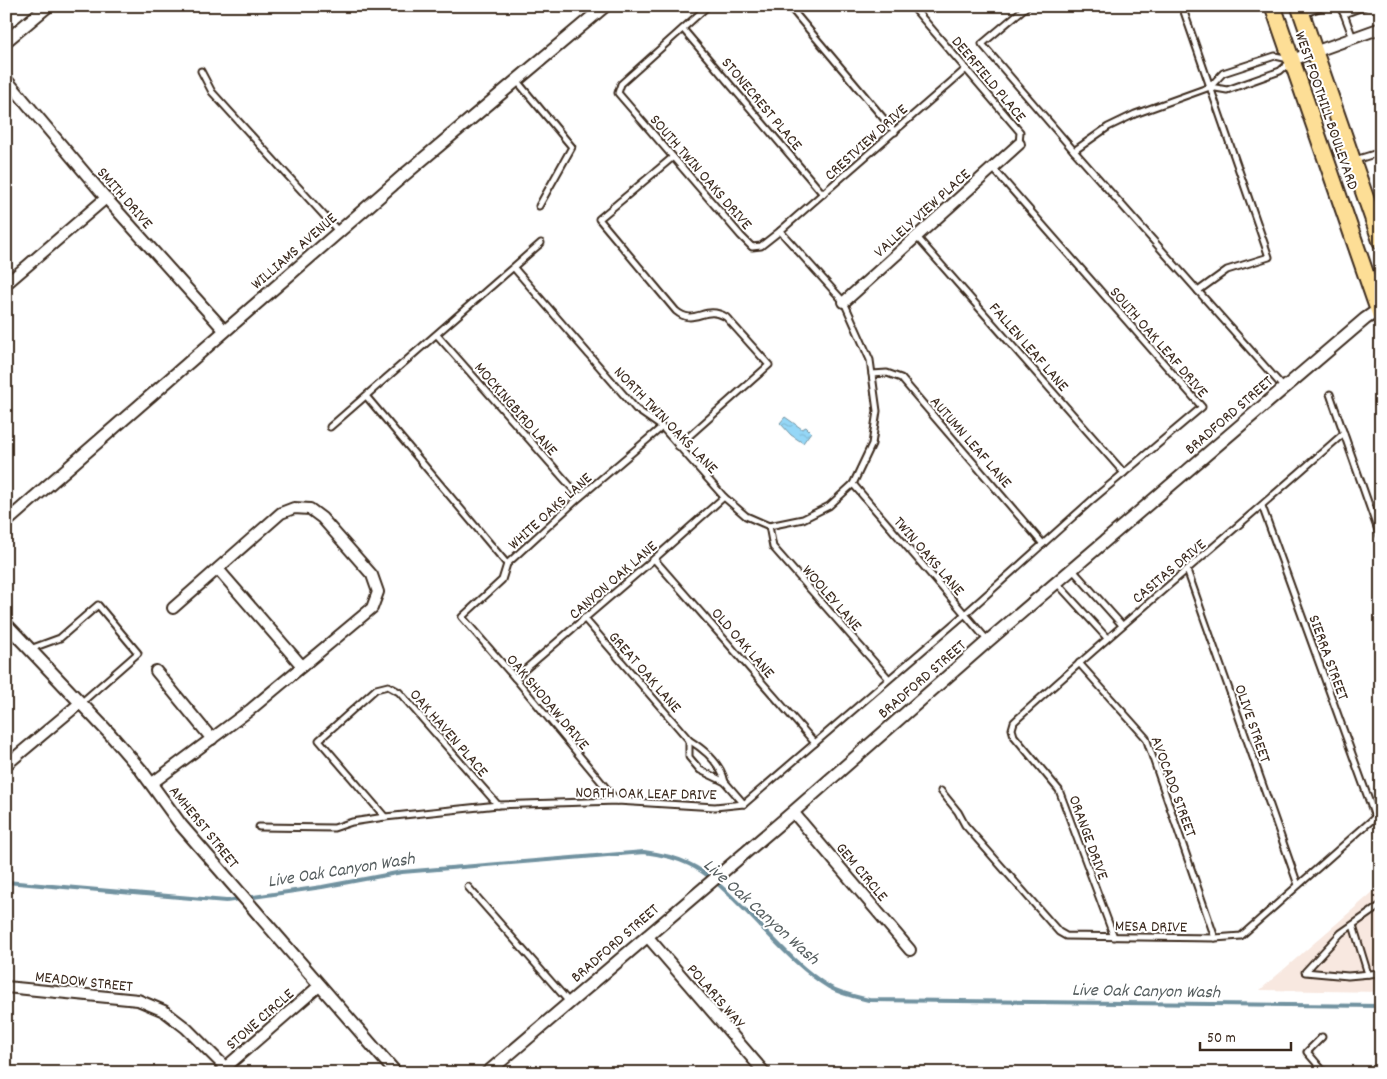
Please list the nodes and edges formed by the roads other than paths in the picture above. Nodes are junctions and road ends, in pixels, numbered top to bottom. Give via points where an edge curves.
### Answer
1 (48, 6) edge
2 (605, 6) edge
3 (708, 6) edge
4 (789, 6) edge
5 (1027, 6) edge
6 (1273, 6) edge
7 (1324, 6) edge
8 (1339, 6) edge
9 (1365, 6) edge
10 (914, 7) edge
11 (1182, 7) edge
12 (1300, 10) edge
13 (1344, 14) junction
14 (1381, 28) edge
15 (684, 29) junction
16 (1352, 38) junction
17 (6, 41) edge
18 (1314, 52) junction
19 (1292, 60) junction
20 (966, 69) junction
21 (201, 71) dead end
22 (6, 79) edge
23 (516, 80) junction
24 (1210, 87) junction
25 (895, 132) junction
26 (1019, 144) joint
27 (1074, 151) junction
28 (1381, 152) edge
29 (673, 157) junction
30 (1353, 161) junction
31 (992, 167) junction
32 (824, 194) junction
33 (106, 198) junction
34 (540, 206) dead end
35 (780, 231) junction
36 (339, 232) junction
37 (916, 236) junction
38 (1381, 242) edge
39 (542, 244) dead end
40 (514, 268) junction
41 (6, 284) edge
42 (1198, 292) junction
43 (844, 302) junction
44 (1380, 311) edge
45 (225, 331) junction
46 (437, 335) junction
47 (872, 374) junction
48 (1284, 388) junction
49 (1330, 394) dead end
50 (366, 396) junction
51 (330, 427) dead end
52 (662, 427) junction
53 (1344, 433) junction
54 (678, 446) junction
55 (1124, 473) junction
56 (853, 484) junction
57 (580, 497) junction
58 (724, 497) junction
59 (1262, 506) junction
60 (6, 522) edge
61 (769, 526) junction
62 (1381, 539) edge
63 (1044, 544) junction
64 (654, 559) junction
65 (507, 564) junction
66 (218, 569) junction
67 (1072, 569) junction
68 (1187, 570) junction
69 (1057, 582) junction
70 (173, 608) dead end
71 (965, 614) junction
72 (462, 617) joint
73 (584, 618) junction
74 (6, 624) edge
75 (1122, 625) junction
76 (1107, 638) junction
77 (988, 641) junction
78 (30, 649) junction
79 (1078, 663) junction
80 (302, 666) junction
81 (156, 671) dead end
82 (515, 678) junction
83 (889, 679) junction
84 (80, 703) junction
85 (1012, 729) joint
86 (212, 739) junction
87 (689, 740) junction
88 (815, 742) junction
89 (6, 765) edge
90 (725, 782) junction
91 (151, 784) junction
92 (941, 791) dead end
93 (617, 801) junction
94 (744, 804) junction
95 (498, 805) junction
96 (793, 812) junction
97 (1381, 812) edge
98 (385, 817) junction
99 (1375, 817) junction
100 (259, 828) dead end
101 (1298, 885) junction
102 (468, 887) dead end
103 (1381, 905) edge
104 (1353, 925) junction
105 (647, 936) junction
106 (1114, 937) junction
107 (1215, 938) junction
108 (910, 950) dead end
109 (1381, 973) edge
110 (1368, 974) junction
111 (6, 986) edge
112 (319, 986) junction
113 (569, 1002) junction
114 (1322, 1037) dead end
115 (222, 1070) edge
116 (762, 1072) edge
117 (396, 1073) edge
118 (487, 1073) edge
119 (1325, 1073) edge

1 - 17 street
2 - 23 street, WILLIAMS AVENUE
3 - 15 lane
4 - 25 lane
5 - 27 lane via 982,44
6 - 19 main road, WEST FOOTHILL BOULEVARD
7 - 12 lane
8 - 13 lane
9 - 13 lane
10 - 20 lane, DEERFIELD PLACE
11 - 24 lane
12 - 18 main road, WEST FOOTHILL BOULEVARD
13 - 16 lane
14 - 16 street
15 - 29 lane, SOUTH TWIN OAKS DRIVE via 621,84 618,93
15 - 32 lane, STONECREST PLACE
16 - 18 street
18 - 19 street
18 - 30 main road, WEST FOOTHILL BOULEVARD
19 - 24 lane via 1280,71 1227,90
19 - 24 lane via 1274,56 1231,70 1223,73
19 - 44 main road, WEST FOOTHILL BOULEVARD
20 - 25 lane, CRESTVIEW DRIVE
20 - 26 lane, DEERFIELD PLACE via 1020,132
21 - 36 lane via 212,92
22 - 33 street, SMITH DRIVE
23 - 34 lane via 572,147
23 - 36 street, WILLIAMS AVENUE
24 - 27 lane via 1135,114 1108,127
24 - 42 lane via 1269,257 1227,270
25 - 32 lane, CRESTVIEW DRIVE
26 - 31 street, VALLELY VIEW PLACE
27 - 42 lane
28 - 30 lane
29 - 35 lane, SOUTH TWIN OAKS DRIVE via 752,247 762,246
29 - 54 lane via 599,219 684,318 718,312 769,365
30 - 38 main road, WEST FOOTHILL BOULEVARD
31 - 37 street, VALLELY VIEW PLACE
31 - 55 lane, SOUTH OAK LEAF DRIVE via 1202,407
32 - 35 lane, CRESTVIEW DRIVE
33 - 41 street
33 - 45 street, SMITH DRIVE
35 - 43 lane
36 - 45 street, WILLIAMS AVENUE
37 - 43 street, VALLELY VIEW PLACE
37 - 55 lane, FALLEN LEAF LANE
39 - 40 lane
40 - 46 lane
40 - 52 lane, NORTH TWIN OAKS LANE via 636,408
42 - 48 lane
43 - 47 lane via 870,360
44 - 48 street, BRADFORD STREET
45 - 60 street, WILLIAMS AVENUE
46 - 50 lane
46 - 57 lane, MOCKINGBIRD LANE
47 - 56 lane via 877,411 872,444
47 - 63 lane, AUTUMN LEAF LANE via 887,373 901,378
48 - 67 street, BRADFORD STREET
49 - 53 lane
50 - 51 lane
50 - 65 lane
52 - 54 lane, NORTH TWIN OAKS LANE
52 - 57 lane, WHITE OAKS LANE
53 - 59 lane, CASITAS DRIVE
53 - 62 lane
54 - 58 lane, NORTH TWIN OAKS LANE
55 - 63 lane, SOUTH OAK LEAF DRIVE
56 - 61 lane via 829,506 812,515
56 - 71 lane, TWIN OAKS LANE
57 - 65 lane, WHITE OAKS LANE
58 - 61 lane, NORTH TWIN OAKS LANE via 746,516
58 - 64 lane, CANYON OAK LANE
59 - 68 lane, CASITAS DRIVE
59 - 99 lane, SIERRA STREET
61 - 83 lane, WOOLEY LANE via 773,547
63 - 71 lane, SOUTH OAK LEAF DRIVE
64 - 73 lane, CANYON OAK LANE
64 - 88 lane, OLD OAK LANE
65 - 72 lane, WHITE OAKS LANE via 502,580
66 - 70 street
66 - 80 street
66 - 80 street via 281,513 294,508 310,509 322,518 372,575 378,592 372,608
67 - 69 street, BRADFORD STREET
67 - 75 lane
68 - 75 lane, CASITAS DRIVE
68 - 101 lane, OLIVE STREET
69 - 76 lane
69 - 77 street, BRADFORD STREET
71 - 77 lane, TWIN OAKS LANE
71 - 83 lane
72 - 82 lane, OAK SHODAW DRIVE
73 - 82 lane, CANYON OAK LANE
73 - 87 lane, GREAT OAK LANE
74 - 78 street, AMHERST STREET
75 - 76 lane, CASITAS DRIVE
76 - 79 lane, CASITAS DRIVE
77 - 96 street, BRADFORD STREET
78 - 84 street, AMHERST STREET
78 - 84 lane via 60,638 98,605 138,653
79 - 85 lane, CASITAS DRIVE via 1014,722
79 - 107 lane, AVOCADO STREET via 1146,738
80 - 86 street
81 - 86 street
82 - 93 lane, OAK SHODAW DRIVE
83 - 88 lane
84 - 89 street
84 - 91 street, AMHERST STREET
85 - 106 lane, ORANGE DRIVE via 1014,736 1059,790
86 - 91 street
87 - 90 lane, GREAT OAK LANE via 702,748 723,771
87 - 90 lane, GREAT OAK LANE via 689,757 700,770
88 - 94 lane
90 - 94 lane, GREAT OAK LANE
91 - 112 street, AMHERST STREET via 181,825
92 - 106 lane, MESA DRIVE via 965,825 1059,932 1066,936
93 - 94 lane, NORTH OAK LEAF DRIVE via 715,807
93 - 95 lane, NORTH OAK LEAF DRIVE
95 - 98 lane, NORTH OAK LEAF DRIVE
95 - 98 lane, OAK HAVEN PLACE via 399,692 388,686 376,689 319,740
96 - 105 street, BRADFORD STREET
96 - 108 street, GEM CIRCLE
97 - 99 lane, MESA DRIVE
98 - 100 lane, NORTH OAK LEAF DRIVE via 334,828
99 - 101 lane, MESA DRIVE
101 - 107 lane, MESA DRIVE via 1241,936
102 - 113 lane
103 - 104 lane
104 - 110 lane
104 - 110 lane via 1341,933 1305,972 1348,976
105 - 113 street, BRADFORD STREET
105 - 116 street, POLARIS WAY
106 - 107 lane, MESA DRIVE
109 - 110 lane
111 - 115 street, MEADOW STREET via 138,1000 164,1011 186,1028
112 - 115 street, STONE CIRCLE
112 - 117 street, AMHERST STREET
113 - 118 street, BRADFORD STREET
114 - 119 lane via 1307,1052

